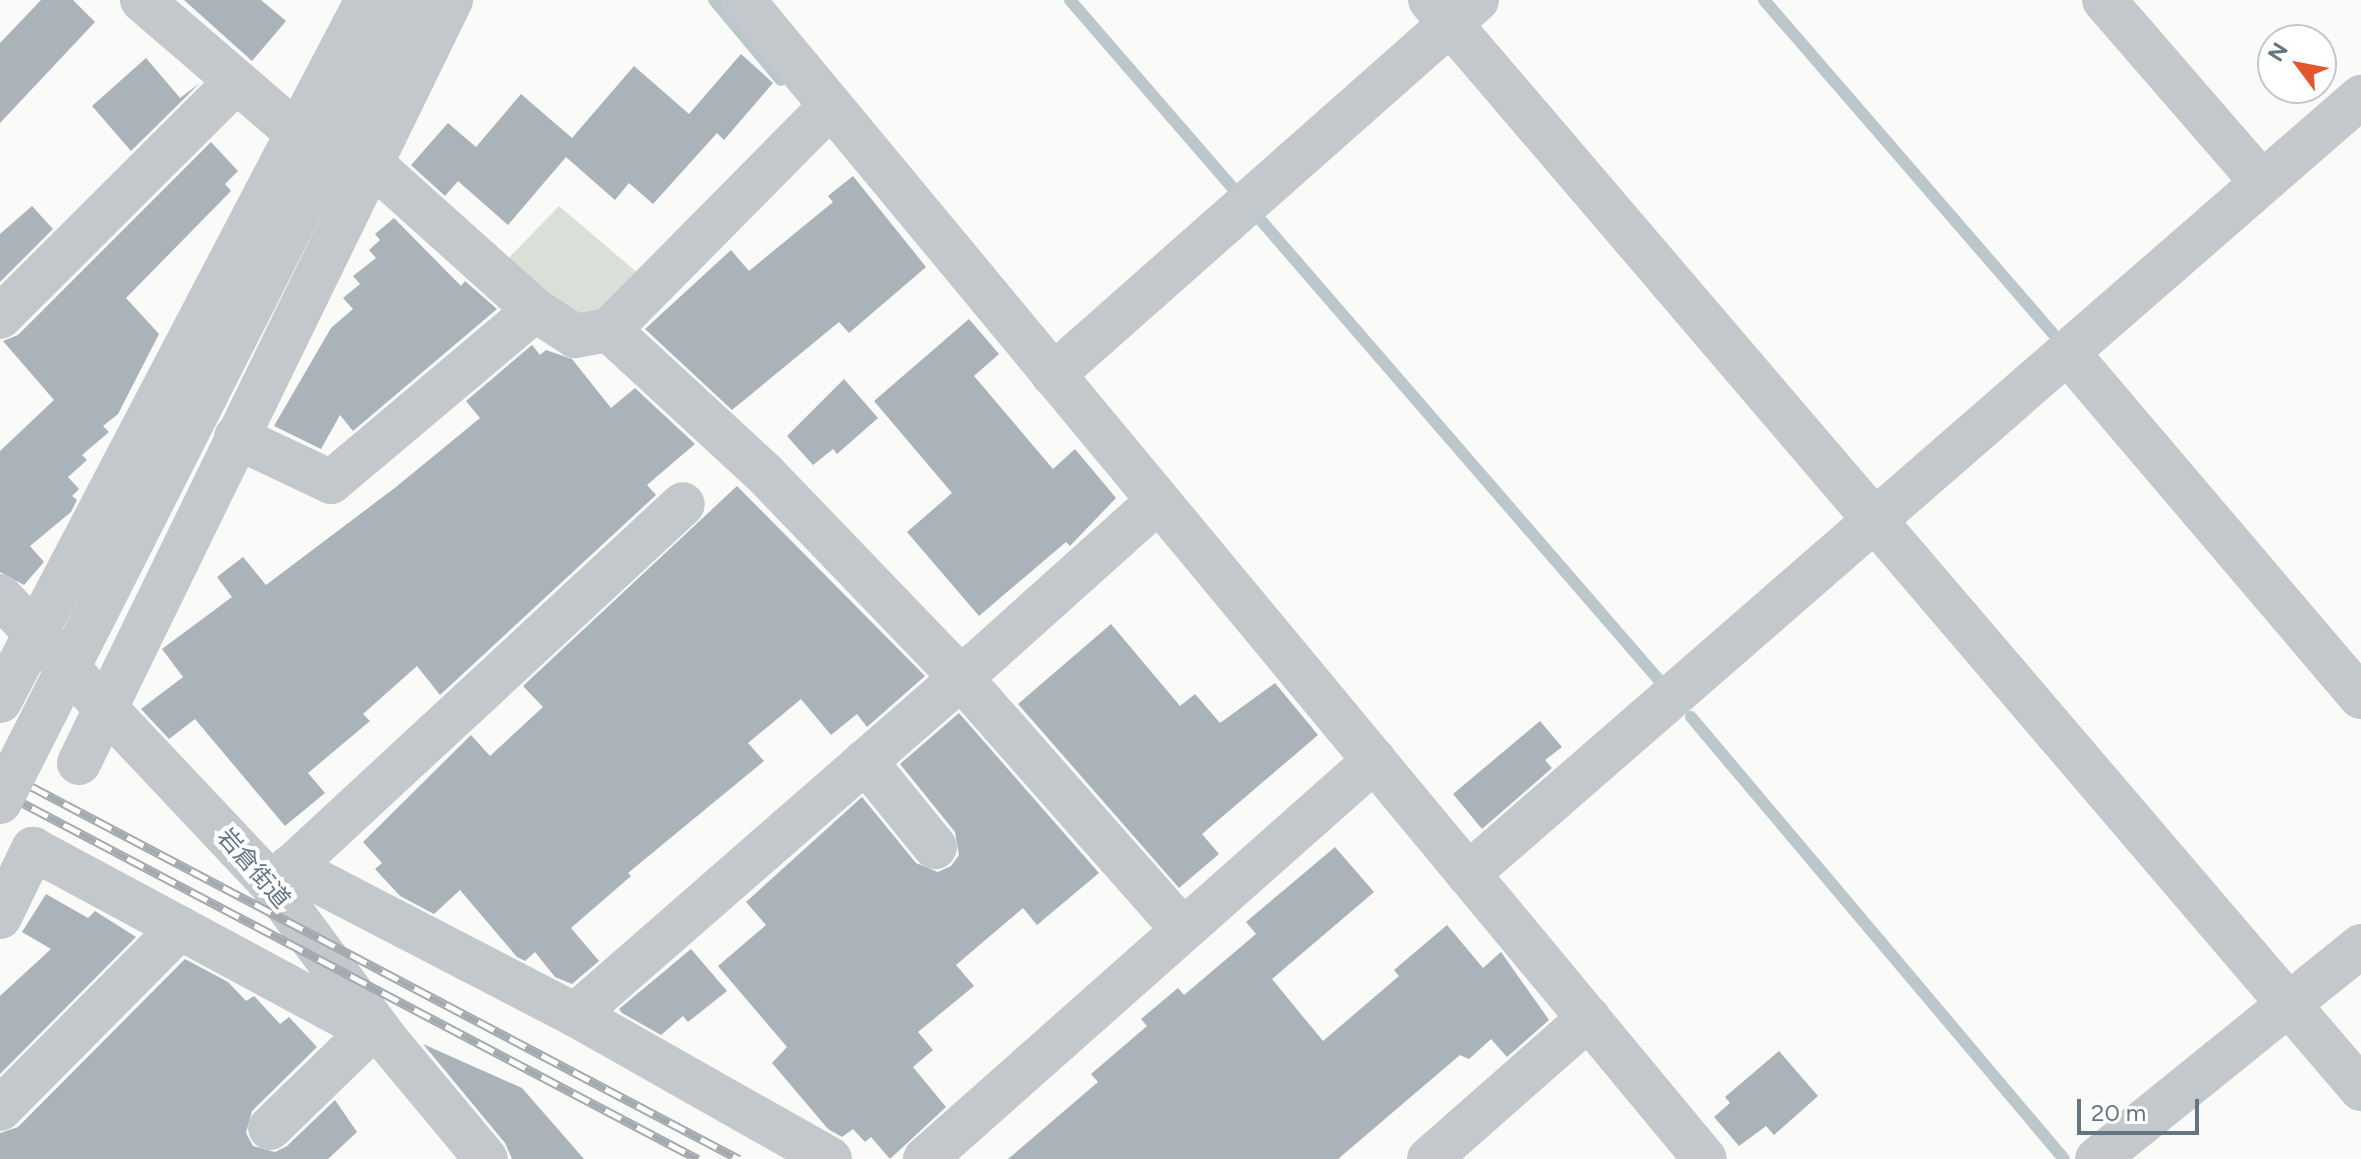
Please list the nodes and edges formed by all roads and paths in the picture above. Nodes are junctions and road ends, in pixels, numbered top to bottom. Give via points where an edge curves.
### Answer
1 (142, 0) edge
2 (367, 0) edge
3 (405, 0) edge
4 (451, 0) edge
5 (743, 0) edge
6 (2104, 0) edge
7 (1452, 8) edge
8 (236, 82) junction
9 (2361, 97) edge
10 (831, 106) junction
11 (298, 134) junction
12 (371, 163) junction
13 (2261, 181) junction
14 (535, 310) junction
15 (0, 317) edge
16 (609, 330) junction
17 (2067, 352) junction
18 (1053, 375) junction
19 (236, 437) junction
20 (1157, 502) junction
21 (683, 504) dead end
22 (1875, 517) junction
23 (0, 596) edge
24 (36, 634) junction
25 (961, 678) junction
26 (2361, 697) edge
27 (0, 701) edge
28 (106, 708) junction
29 (1375, 760) junction
30 (865, 761) junction
31 (79, 763) dead end
32 (0, 802) edge
33 (935, 847) dead end
34 (20, 850) edge
35 (1468, 874) junction
36 (281, 876) junction
37 (0, 917) edge
38 (180, 928) junction
39 (1182, 929) junction
40 (2361, 946) edge
41 (2290, 1005) junction
42 (575, 1015) junction
43 (1589, 1018) junction
44 (378, 1035) junction
45 (2361, 1089) edge
46 (0, 1109) edge
47 (270, 1128) dead end
48 (486, 1159) edge
49 (830, 1159) edge
50 (925, 1159) edge
51 (1429, 1159) edge
52 (1705, 1159) edge
53 (2097, 1159) edge

1 - 8 street
2 - 11 street
3 - 32 street, bridge
4 - 12 street
5 - 10 street
6 - 13 street
7 - 18 street
7 - 22 street
8 - 11 street
8 - 15 street
9 - 13 street
10 - 16 street
10 - 18 street
11 - 24 street
12 - 14 street
12 - 19 street
13 - 17 street
14 - 16 street via 575,336
14 - 19 street via 331,482
16 - 25 street via 765,474
17 - 22 street
17 - 26 street
18 - 20 street
19 - 28 street
20 - 25 street
20 - 29 street
21 - 36 street
22 - 35 street
22 - 41 street
23 - 24 street, 岩倉街道
24 - 27 street
24 - 28 street, 岩倉街道
25 - 30 street
25 - 39 street
28 - 31 street
28 - 36 street, 岩倉街道
29 - 35 street
29 - 39 street
30 - 33 street
30 - 42 street
34 - 37 street
34 - 38 street
35 - 43 street
36 - 42 street
36 - 44 street, 岩倉街道
38 - 44 street
38 - 46 street
39 - 50 street
40 - 41 street
41 - 45 street
41 - 53 street
42 - 49 street
43 - 51 street
43 - 52 street
44 - 47 street
44 - 48 street, 岩倉街道

